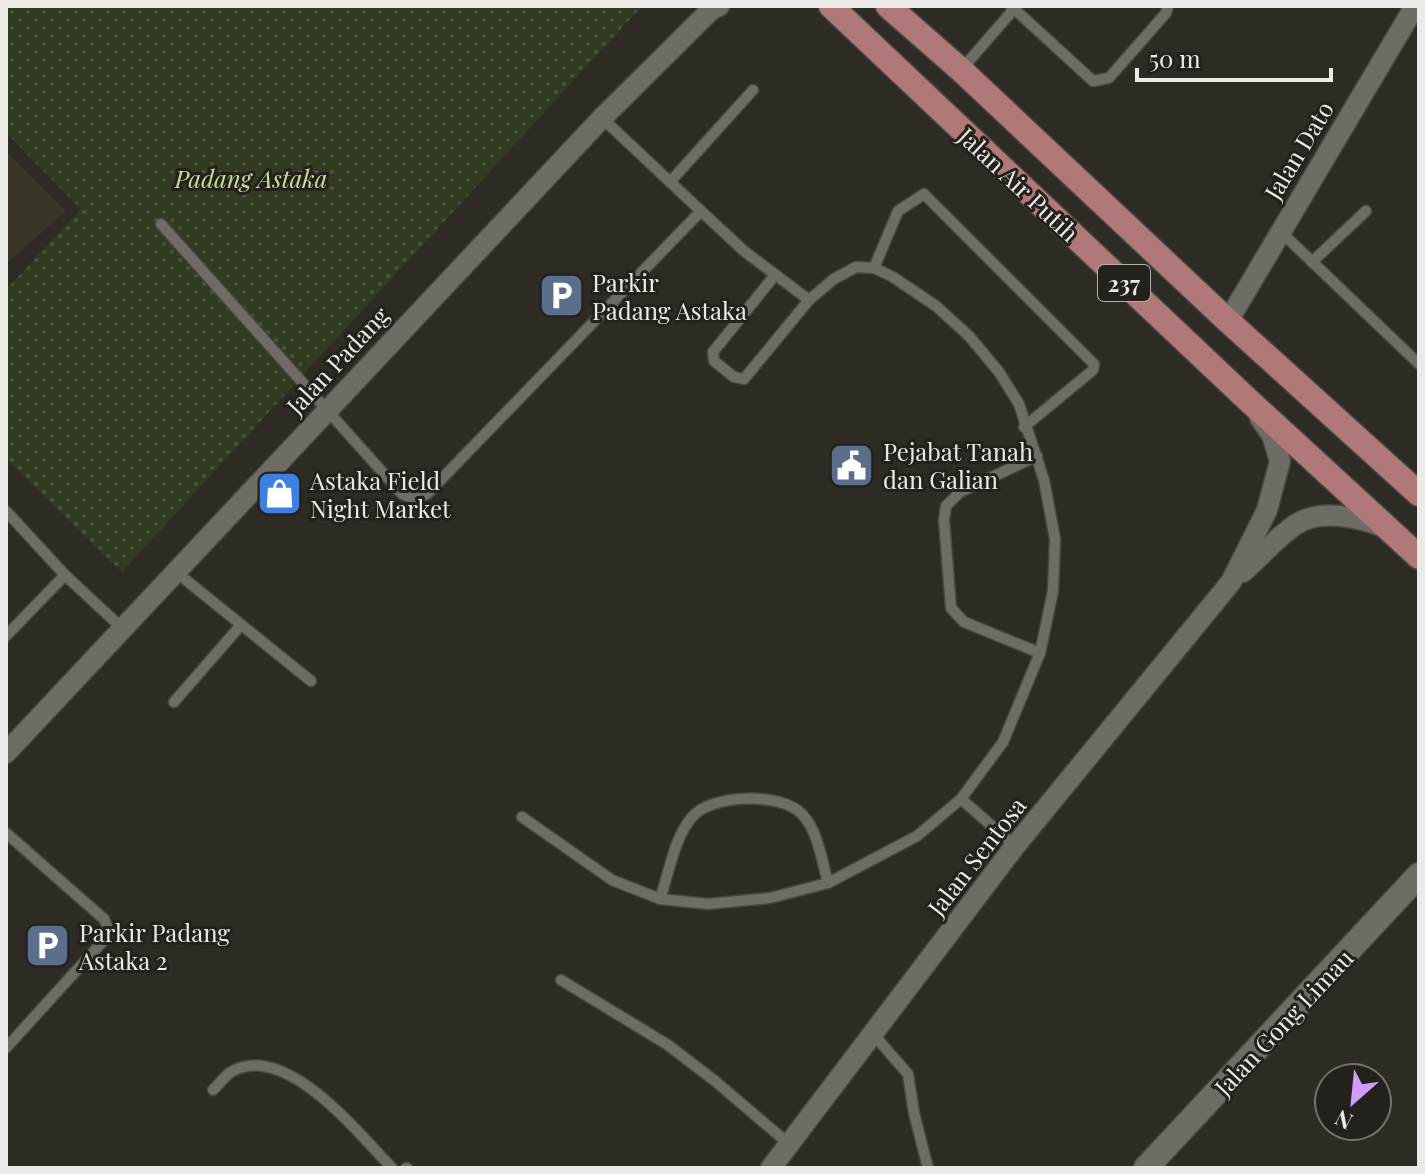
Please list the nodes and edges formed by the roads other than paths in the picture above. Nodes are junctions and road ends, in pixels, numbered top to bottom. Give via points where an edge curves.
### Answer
1 (831, 6) edge
2 (888, 6) edge
3 (1168, 6) edge
4 (1415, 6) edge
5 (714, 7) edge
6 (1012, 8) edge
7 (961, 70) junction
8 (753, 90) dead end
9 (602, 118) junction
10 (670, 182) junction
11 (701, 211) junction
12 (1366, 211) dead end
13 (161, 224) dead end
14 (1280, 231) junction
15 (1312, 262) junction
16 (874, 268) junction
17 (775, 275) junction
18 (809, 300) junction
19 (1228, 321) junction
20 (1419, 364) edge
21 (1247, 399) junction
22 (326, 410) junction
23 (1024, 427) junction
24 (1037, 456) junction
25 (1419, 494) edge
26 (6, 511) edge
27 (1390, 530) junction
28 (1419, 557) edge
29 (176, 572) junction
30 (65, 575) junction
31 (1231, 582) junction
32 (241, 625) junction
33 (123, 629) junction
34 (6, 636) edge
35 (1040, 653) junction
36 (311, 681) dead end
37 (174, 702) dead end
38 (6, 753) edge
39 (961, 799) junction
40 (522, 817) dead end
41 (6, 833) edge
42 (1015, 846) junction
43 (1419, 875) edge
44 (828, 883) junction
45 (660, 899) junction
46 (561, 980) dead end
47 (873, 1034) junction
48 (6, 1048) edge
49 (213, 1090) dead end
50 (789, 1144) junction
51 (392, 1168) edge
52 (771, 1168) edge
53 (928, 1168) edge
54 (1146, 1168) edge

1 - 21 main road, Jalan Air Putih / 237
2 - 7 main road, Jalan Air Putih / 237
3 - 6 lane via 1109,78 1100,81 1093,81
4 - 14 street, Jalan Dato
5 - 9 street, Jalan Padang
6 - 7 lane
7 - 19 main road, Jalan Air Putih / 237
8 - 10 lane
9 - 10 lane
9 - 22 street, Jalan Padang
10 - 11 lane
11 - 17 lane
11 - 22 lane via 427,494 414,499 402,494
12 - 15 lane
13 - 22 lane
14 - 15 lane
14 - 19 street, Jalan Dato
15 - 20 lane
16 - 18 lane via 856,267
16 - 23 lane via 925,297 969,336 1019,404
16 - 23 lane via 898,211 924,194 1094,364
17 - 18 lane
17 - 18 lane via 713,352 714,361 734,377 744,379
19 - 25 main road, Jalan Air Putih / 237
21 - 27 main road, Jalan Air Putih / 237
21 - 31 street via 1272,435 1280,461 1267,510
22 - 29 street, Jalan Padang
23 - 24 lane
24 - 35 lane via 1055,539 1053,591
24 - 35 lane via 960,492 946,506 944,520 951,608 964,622
26 - 30 lane
27 - 28 main road, Jalan Air Putih / 237
27 - 31 street via 1351,517 1310,519 1296,524
29 - 32 lane
29 - 33 street, Jalan Padang
30 - 33 lane
30 - 34 lane
31 - 42 street, Jalan Sentosa
32 - 36 lane
32 - 37 lane
33 - 38 street, Jalan Padang
35 - 39 lane via 1003,742
39 - 42 lane
39 - 44 lane via 917,836
40 - 45 lane via 612,880
41 - 48 lane via 104,919 108,929 105,939
42 - 47 street, Jalan Sentosa
43 - 54 street, Jalan Gong Limau
44 - 45 lane via 770,898 708,904
44 - 45 lane via 812,826 800,811 758,799 727,800 707,804 692,817
46 - 50 lane via 668,1045
47 - 50 street, Jalan Sentosa
47 - 53 lane via 908,1074
49 - 51 lane via 232,1072 264,1066 282,1070 328,1102
50 - 52 street, Jalan Sentosa

